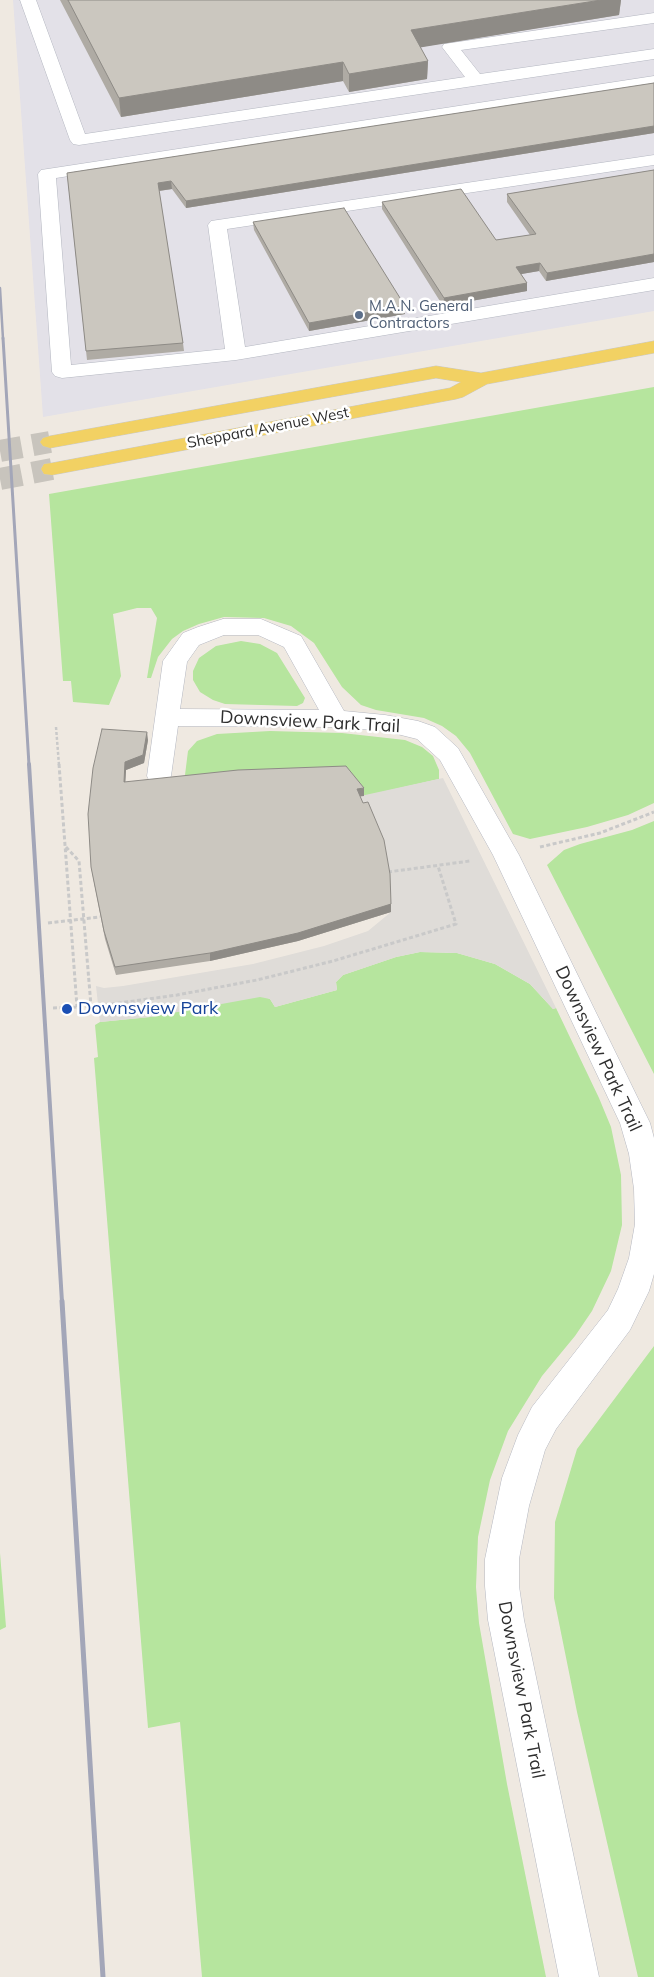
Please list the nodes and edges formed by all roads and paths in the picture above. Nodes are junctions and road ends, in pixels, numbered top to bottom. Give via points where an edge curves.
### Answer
1 (28, 0) edge
2 (654, 18) edge
3 (654, 54) edge
4 (476, 80) junction
5 (654, 81) edge
6 (654, 160) edge
7 (654, 284) edge
8 (654, 347) edge
9 (236, 354) junction
10 (481, 379) junction
11 (50, 442) tunnel mouth
12 (52, 469) tunnel mouth
13 (167, 717) junction
14 (336, 719) junction
15 (56, 726) dead end
16 (159, 776) edge
17 (654, 812) edge
18 (66, 846) junction
19 (506, 854) junction
20 (438, 866) junction
21 (388, 872) edge
22 (100, 917) edge
23 (84, 919) junction
24 (71, 920) junction
25 (48, 923) dead end
26 (91, 1006) junction
27 (77, 1007) junction
28 (53, 1008) dead end
29 (579, 1977) edge

1 - 4 lane via 79,140
2 - 4 lane via 450,47
3 - 4 lane
5 - 9 lane via 48,174 62,372
6 - 9 lane via 217,225
7 - 9 lane
8 - 10 main road, Sheppard Avenue West
10 - 11 main road, Sheppard Avenue West via 436,372
10 - 12 main road, Sheppard Avenue West via 456,393
13 - 14 lane, Downsview Park Trail
13 - 14 lane via 175,661 182,649 191,639 206,632 240,626 261,627 293,642
13 - 16 lane
14 - 19 lane, Downsview Park Trail via 408,726 433,738 449,754
15 - 18 path
17 - 19 path via 600,833
18 - 23 path via 79,861
18 - 24 path
19 - 20 path
19 - 29 lane, Downsview Park Trail via 635,1123 649,1189 650,1224 644,1258 633,1291 619,1320 544,1418 530,1446 512,1506 502,1559 506,1620
20 - 21 path
20 - 26 path via 456,924 257,980
22 - 23 path
23 - 24 path
23 - 26 path
24 - 25 path
24 - 27 path
26 - 27 path
27 - 28 path

